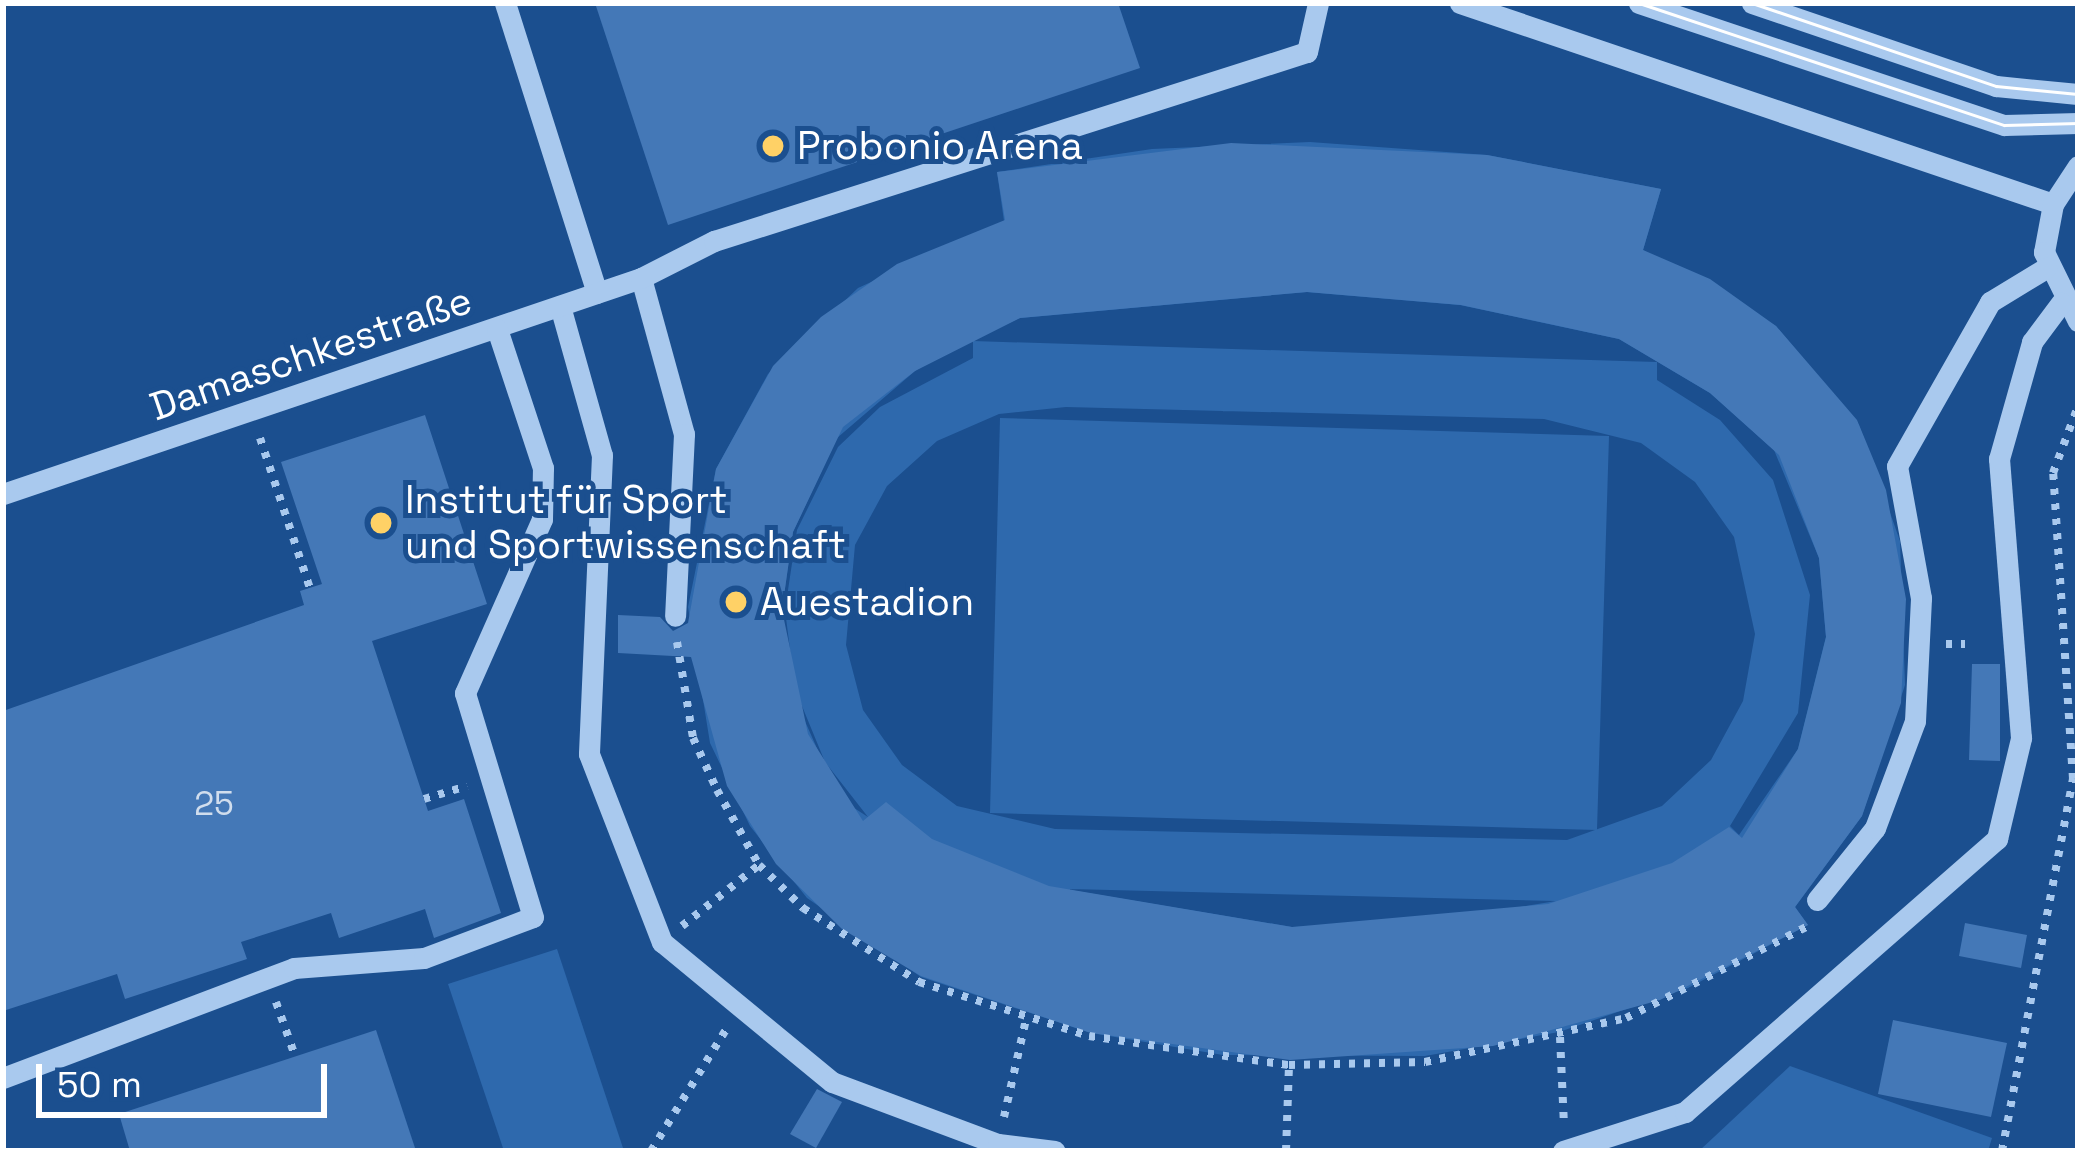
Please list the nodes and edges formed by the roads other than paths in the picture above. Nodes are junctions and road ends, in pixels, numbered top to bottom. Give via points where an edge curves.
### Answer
1 (505, 3) edge
2 (1318, 3) edge
3 (1460, 3) edge
4 (1639, 3) edge
5 (1752, 3) edge
6 (2078, 94) edge
7 (2078, 123) edge
8 (2078, 166) edge
9 (2047, 201) junction
10 (2046, 268) junction
11 (641, 278) junction
12 (598, 293) junction
13 (2061, 303) junction
14 (560, 306) junction
15 (2078, 321) edge
16 (497, 329) junction
17 (3, 494) edge
18 (675, 616) road end
19 (1817, 900) road end
20 (3, 1078) edge
21 (1055, 1151) edge
22 (1564, 1151) edge

1 - 12 street
2 - 11 street, Damaschkestraße via 1306,52 714,241
3 - 9 street
4 - 7 street via 2004,124
5 - 6 street via 1996,86
8 - 9 street
9 - 10 street
10 - 13 street
10 - 19 street via 1990,302 1897,466 1921,598 1915,721 1875,828
11 - 12 street, Damaschkestraße
11 - 18 street via 683,434
12 - 14 street, Damaschkestraße
13 - 15 street
13 - 22 street via 2032,342 1999,459 2021,738 1996,838 1685,1112
14 - 16 street, Damaschkestraße
14 - 21 street via 602,455 590,754 662,942 832,1082 998,1144
16 - 17 street, Damaschkestraße
16 - 20 street via 543,468 542,519 465,693 533,917 424,958 268,978

